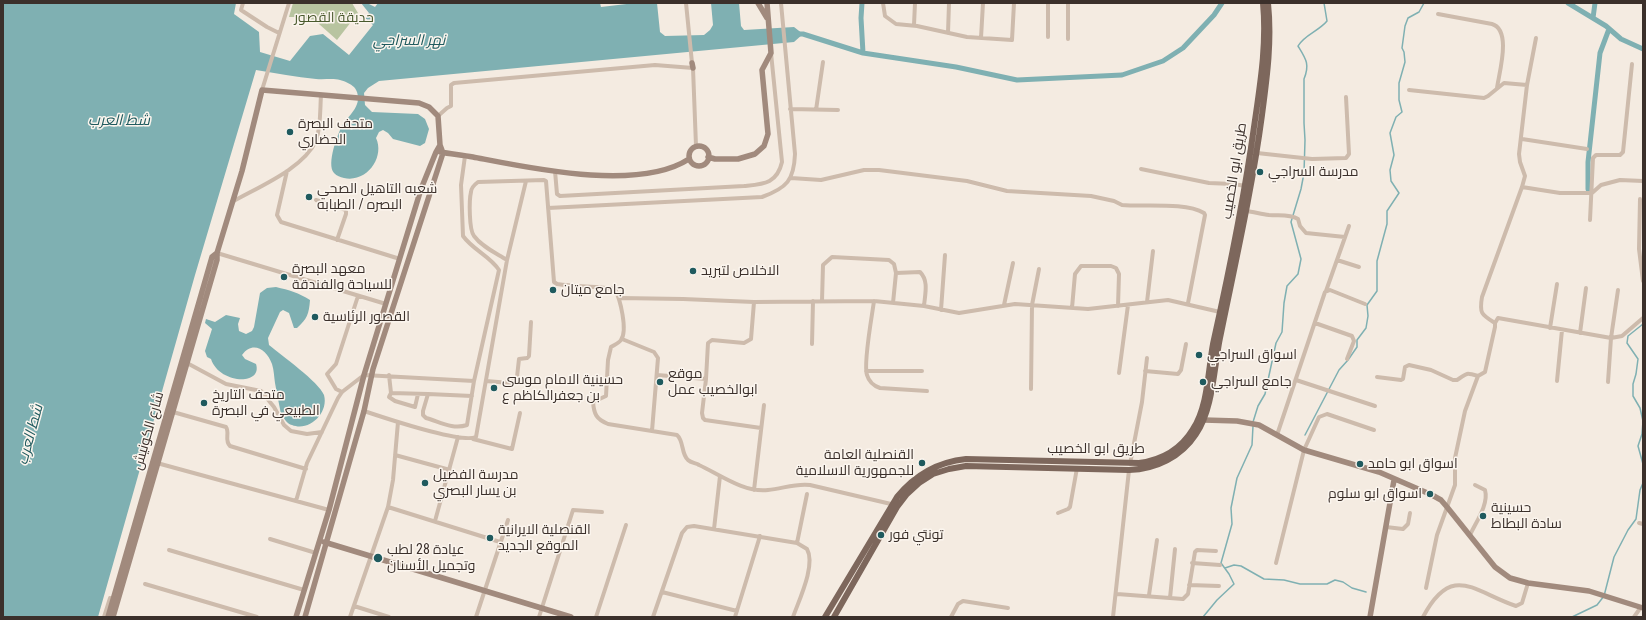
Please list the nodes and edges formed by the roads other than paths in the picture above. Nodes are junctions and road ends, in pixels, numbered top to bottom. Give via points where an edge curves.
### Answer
1 (243, 3) edge
2 (289, 3) edge
3 (686, 3) edge
4 (758, 3) edge
5 (767, 3) edge
6 (781, 3) edge
7 (883, 3) edge
8 (915, 3) edge
9 (949, 3) edge
10 (983, 3) edge
11 (1014, 3) edge
12 (1048, 3) edge
13 (1068, 3) edge
14 (1263, 3) edge
15 (1268, 3) edge
16 (1438, 14) dead end
17 (769, 24) junction
18 (914, 25) junction
19 (279, 33) junction
20 (948, 33) junction
21 (1048, 37) dead end
22 (981, 38) junction
23 (1536, 38) dead end
24 (1068, 39) dead end
25 (771, 51) junction
26 (823, 62) dead end
27 (1632, 64) dead end
28 (692, 66) junction
29 (1527, 85) junction
30 (1497, 88) junction
31 (262, 90) junction
32 (1409, 90) dead end
33 (321, 95) junction
34 (1346, 97) dead end
35 (790, 108) junction
36 (816, 110) junction
37 (838, 110) dead end
38 (438, 116) junction
39 (1522, 139) junction
40 (440, 145) junction
41 (696, 146) junction
42 (1587, 148) dead end
43 (436, 152) junction
44 (443, 153) junction
45 (1257, 153) junction
46 (466, 156) junction
47 (708, 157) junction
48 (689, 159) junction
49 (1141, 169) dead end
50 (287, 171) junction
51 (555, 171) junction
52 (791, 178) junction
53 (526, 181) junction
54 (1643, 181) edge
55 (1246, 186) junction
56 (1522, 188) junction
57 (1592, 193) junction
58 (1640, 199) dead end
59 (316, 200) dead end
60 (232, 202) junction
61 (548, 208) junction
62 (1246, 210) junction
63 (1590, 220) dead end
64 (1349, 226) dead end
65 (1345, 237) junction
66 (337, 240) junction
67 (1237, 248) junction
68 (1153, 251) dead end
69 (217, 253) junction
70 (945, 255) dead end
71 (400, 259) junction
72 (507, 260) junction
73 (1337, 260) junction
74 (1013, 263) dead end
75 (1359, 267) dead end
76 (1039, 269) dead end
77 (896, 273) junction
78 (1643, 281) edge
79 (1557, 284) dead end
80 (1586, 288) dead end
81 (1618, 290) dead end
82 (1326, 291) junction
83 (358, 296) junction
84 (620, 298) junction
85 (822, 301) junction
86 (874, 301) junction
87 (754, 302) junction
88 (814, 302) junction
89 (1147, 302) junction
90 (893, 303) junction
91 (1188, 303) junction
92 (386, 304) junction
93 (1365, 304) dead end
94 (1004, 305) junction
95 (1032, 305) junction
96 (1128, 305) junction
97 (924, 306) junction
98 (1118, 306) junction
99 (1072, 308) junction
100 (941, 310) junction
101 (1220, 312) junction
102 (1643, 318) edge
103 (531, 322) dead end
104 (1315, 323) junction
105 (1495, 323) junction
106 (1550, 328) junction
107 (1562, 330) junction
108 (1580, 333) junction
109 (1612, 338) junction
110 (622, 339) junction
111 (812, 344) dead end
112 (1186, 344) dead end
113 (1147, 358) dead end
114 (1347, 359) dead end
115 (186, 363) junction
116 (866, 371) junction
117 (922, 371) dead end
118 (1145, 371) junction
119 (1119, 373) dead end
120 (364, 375) junction
121 (657, 375) junction
122 (372, 376) junction
123 (389, 376) junction
124 (1478, 376) junction
125 (1377, 377) dead end
126 (706, 379) junction
127 (1296, 380) junction
128 (474, 381) junction
129 (486, 381) junction
130 (1558, 382) dead end
131 (1608, 382) dead end
132 (1031, 389) dead end
133 (927, 391) dead end
134 (342, 392) junction
135 (391, 393) junction
136 (418, 394) junction
137 (428, 394) junction
138 (472, 396) junction
139 (764, 404) dead end
140 (1375, 406) dead end
141 (355, 408) junction
142 (364, 411) junction
143 (173, 412) junction
144 (520, 413) dead end
145 (1204, 420) junction
146 (398, 422) junction
147 (761, 428) junction
148 (1374, 430) dead end
149 (652, 431) junction
150 (322, 432) junction
151 (1277, 435) junction
152 (458, 437) junction
153 (472, 439) junction
154 (1304, 450) junction
155 (395, 455) junction
156 (155, 462) junction
157 (1130, 467) junction
158 (1077, 468) junction
159 (306, 469) junction
160 (450, 470) junction
161 (720, 476) junction
162 (1394, 480) junction
163 (1474, 485) dead end
164 (754, 490) junction
165 (807, 494) dead end
166 (296, 501) junction
167 (891, 504) junction
168 (388, 507) junction
169 (1447, 507) junction
170 (329, 510) junction
171 (602, 512) dead end
172 (1058, 513) dead end
173 (1410, 513) dead end
174 (508, 520) dead end
175 (435, 521) junction
176 (626, 525) dead end
177 (1386, 526) junction
178 (714, 529) junction
179 (1470, 535) junction
180 (760, 536) junction
181 (270, 539) dead end
182 (1157, 540) dead end
183 (320, 541) junction
184 (500, 542) junction
185 (327, 543) junction
186 (797, 543) junction
187 (1175, 549) dead end
188 (169, 550) dead end
189 (1216, 551) dead end
190 (316, 553) junction
191 (371, 556) junction
192 (1192, 563) junction
193 (1276, 563) dead end
194 (1220, 566) dead end
195 (1528, 583) junction
196 (144, 584) dead end
197 (1189, 585) junction
198 (1220, 586) dead end
199 (842, 588) junction
200 (1426, 588) dead end
201 (304, 590) junction
202 (485, 590) junction
203 (849, 591) junction
204 (662, 592) junction
205 (1117, 594) junction
206 (1149, 595) junction
207 (110, 598) dead end
208 (1170, 598) junction
209 (354, 606) junction
210 (542, 608) junction
211 (1008, 608) dead end
212 (1642, 608) edge
213 (737, 611) junction
214 (104, 617) edge
215 (108, 617) edge
216 (113, 617) edge
217 (257, 617) edge
218 (296, 617) edge
219 (305, 617) edge
220 (350, 617) edge
221 (389, 617) edge
222 (476, 617) edge
223 (539, 617) edge
224 (571, 617) edge
225 (596, 617) edge
226 (653, 617) edge
227 (735, 617) edge
228 (793, 617) edge
229 (825, 617) edge
230 (834, 617) edge
231 (951, 617) edge
232 (1113, 617) edge
233 (1370, 617) edge
234 (1423, 617) edge
235 (1634, 617) edge

1 - 19 street via 241,10
2 - 19 street
3 - 28 street
4 - 17 main road
5 - 17 main road
6 - 35 street
7 - 18 street via 886,16 896,24
8 - 18 street
9 - 20 street
10 - 22 street
11 - 22 street via 1012,40
12 - 21 street
13 - 24 street
14 - 55 main road, طريق ابو الخصيب via 1263,68
15 - 45 main road, طريق ابو الخصيب via 1269,56
16 - 30 street via 1499,27 1503,45
17 - 25 main road
18 - 20 street
19 - 31 street
20 - 22 street
23 - 29 street
25 - 47 main road via 762,70 768,134 764,146 755,154 738,159
25 - 51 street via 782,162 780,170 770,181 744,186 560,196
26 - 36 street
27 - 57 street via 1623,152 1620,156 1594,156
28 - 38 street via 655,65 454,83 451,85 451,106
28 - 41 street
29 - 30 street via 1504,83
29 - 39 street
30 - 32 street via 1484,98
31 - 33 main road
31 - 60 main road, شارع الكونيش
33 - 38 main road via 419,103 429,107
33 - 50 street via 316,140 298,163
34 - 45 street via 1348,156 1345,158 1312,159
35 - 36 street
35 - 52 street via 795,154
36 - 37 street
38 - 40 main road
39 - 42 street
39 - 56 street via 1519,154 1525,176
40 - 43 main road
40 - 44 main road
41 - 47 main road via 705,148
41 - 48 main road via 689,152
43 - 44 main road
43 - 71 main road via 421,189
44 - 46 main road
44 - 122 main road
45 - 62 main road, طريق ابو الخصيب
46 - 51 main road
46 - 128 street via 460,186 463,236 499,270
47 - 48 main road via 705,163 699,166
48 - 51 main road via 672,168 638,174 584,175
49 - 55 street via 1210,183
50 - 60 street
50 - 66 street via 277,210 278,219 285,224
52 - 61 street via 776,192 762,197
52 - 91 street via 821,180 864,170 878,170 967,181 1007,191 1091,196 1122,205 1182,207 1199,211 1205,215
53 - 61 street via 546,181
53 - 72 street
53 - 72 street via 478,182 470,192 473,235 482,245
54 - 57 street via 1620,180 1599,186
55 - 67 main road, طريق ابو الخصيب
56 - 57 street via 1560,193
56 - 105 street via 1482,298 1480,309 1484,316
57 - 63 street
58 - 78 street via 1639,249
59 - 66 street via 346,210
60 - 69 main road, شارع الكونيش
61 - 84 street via 554,282 581,288 615,289
62 - 65 street via 1296,218 1306,233
62 - 67 main road, طريق ابو الخصيب
64 - 65 street
65 - 73 street
66 - 71 street
67 - 101 main road, طريق ابو الخصيب
67 - 145 main road, طريق ابو الخصيب
68 - 89 street
69 - 83 street
69 - 115 main road, شارع الكونيش
69 - 156 main road, شارع الكونيش via 212,257
70 - 100 street
71 - 92 main road
72 - 129 street
73 - 75 street
73 - 82 street
74 - 94 street
76 - 95 street
77 - 85 street via 894,264 889,260 832,257 823,265
77 - 90 street
77 - 97 street via 920,272 924,276
79 - 106 street
80 - 108 street
81 - 109 street
82 - 93 street via 1330,290
82 - 104 street
83 - 92 street
83 - 134 street via 336,364 327,374 336,389
84 - 87 street
84 - 110 street via 624,331
85 - 86 street
85 - 88 street
86 - 90 street
86 - 116 street
87 - 88 street
87 - 126 street via 751,339 744,343 710,341
88 - 111 street
89 - 91 street via 1168,300
89 - 96 street
90 - 97 street
91 - 101 street
92 - 120 main road
94 - 95 street
94 - 100 street via 959,313
95 - 99 street
95 - 132 street
96 - 98 street
96 - 119 street
97 - 100 street
98 - 99 street
98 - 99 street via 1119,274 1116,268 1081,266 1075,274
101 - 157 main road, طريق ابو الخصيب via 1203,405 1194,429 1183,442 1166,455
102 - 109 street via 1622,336
103 - 129 street via 529,356 519,359 517,377 510,383
104 - 114 street via 1352,336 1354,341
104 - 127 street
105 - 106 street via 1498,318
105 - 124 street via 1485,372
106 - 107 street
107 - 108 street
107 - 130 street
108 - 109 street
109 - 131 street
110 - 121 street via 657,355
110 - 149 street via 611,347 606,396 593,402 594,414 599,421 608,424
112 - 118 street via 1178,374
113 - 118 street
115 - 143 main road, شارع الكونيش
115 - 150 street via 226,384 261,391 284,425 292,431 307,434
116 - 117 street
116 - 133 street via 870,382 880,388
118 - 157 street
120 - 122 street
120 - 134 street
120 - 141 main road
121 - 126 street
121 - 149 street
122 - 123 street
122 - 142 main road
123 - 128 street
123 - 135 street
124 - 125 street via 1468,373 1453,380 1431,370 1409,365 1401,380
124 - 169 street via 1458,440 1454,458 1455,485
126 - 147 street via 703,418
127 - 140 street
127 - 151 street
128 - 138 street
129 - 153 street via 476,437
134 - 150 street
135 - 136 street
135 - 136 street via 389,397 395,401 415,407
136 - 137 street
137 - 138 street
137 - 138 street via 423,415 460,428 467,426
139 - 147 street
141 - 142 main road
141 - 170 main road
142 - 146 street
142 - 185 main road
143 - 156 main road, شارع الكونيش
143 - 159 street via 226,427 226,440 230,446
144 - 153 street via 512,449
145 - 151 main road via 1249,422
145 - 157 main road, طريق ابو الخصيب via 1192,441 1174,456 1153,466
146 - 152 street
146 - 155 street
147 - 164 street
148 - 154 street via 1326,414 1322,415
149 - 161 street via 677,435 681,439 688,460
150 - 159 street
151 - 154 main road
152 - 153 street
152 - 160 street
154 - 162 main road via 1379,472
154 - 193 street
155 - 160 street
155 - 168 street
156 - 166 street
156 - 215 main road, شارع الكونيش
156 - 216 main road, شارع الكونيش
157 - 158 main road, طريق ابو الخصيب
157 - 167 main road, طريق ابو الخصيب via 957,460 923,472 909,483
157 - 205 street
158 - 172 street via 1070,507
158 - 203 main road, طريق ابو الخصيب via 966,466 930,476 912,488 901,500
159 - 166 street
160 - 175 street
161 - 164 street
161 - 178 street
162 - 169 main road via 1432,495
162 - 177 main road
163 - 179 street via 1485,490 1487,496
164 - 167 street via 810,485
165 - 186 street
166 - 170 street
167 - 199 main road, طريق ابو الخصيب
168 - 175 street
168 - 191 street
169 - 179 main road
169 - 200 street via 1435,542
170 - 183 main road
171 - 210 street via 573,510
173 - 177 street via 1408,524 1403,529
174 - 184 street
175 - 184 street
176 - 225 street
177 - 233 main road
178 - 180 street
178 - 204 street via 694,526 684,530
179 - 195 main road via 1499,571 1510,578
180 - 186 street
180 - 213 street
181 - 190 street
182 - 206 street
183 - 185 main road
183 - 190 main road
184 - 202 street
185 - 191 main road
185 - 219 main road
186 - 228 street via 807,549 810,562
187 - 208 street
188 - 201 street
189 - 192 street via 1197,550
190 - 201 main road
191 - 202 main road
191 - 209 street
192 - 194 street
192 - 197 street
195 - 212 main road via 1589,591
195 - 234 street via 1522,603 1516,606 1472,586 1453,586 1437,595
196 - 217 street
197 - 198 street
197 - 208 street via 1188,594 1183,598
199 - 203 main road
199 - 229 main road, طريق ابو الخصيب
201 - 218 main road
202 - 210 main road
202 - 222 street
203 - 230 main road, طريق ابو الخصيب
204 - 213 street
204 - 226 street
205 - 206 street
205 - 232 street
206 - 208 street
207 - 214 street
209 - 220 street
209 - 221 street
210 - 223 street
210 - 224 main road
211 - 231 street via 963,601 958,604
212 - 235 street
213 - 227 street

